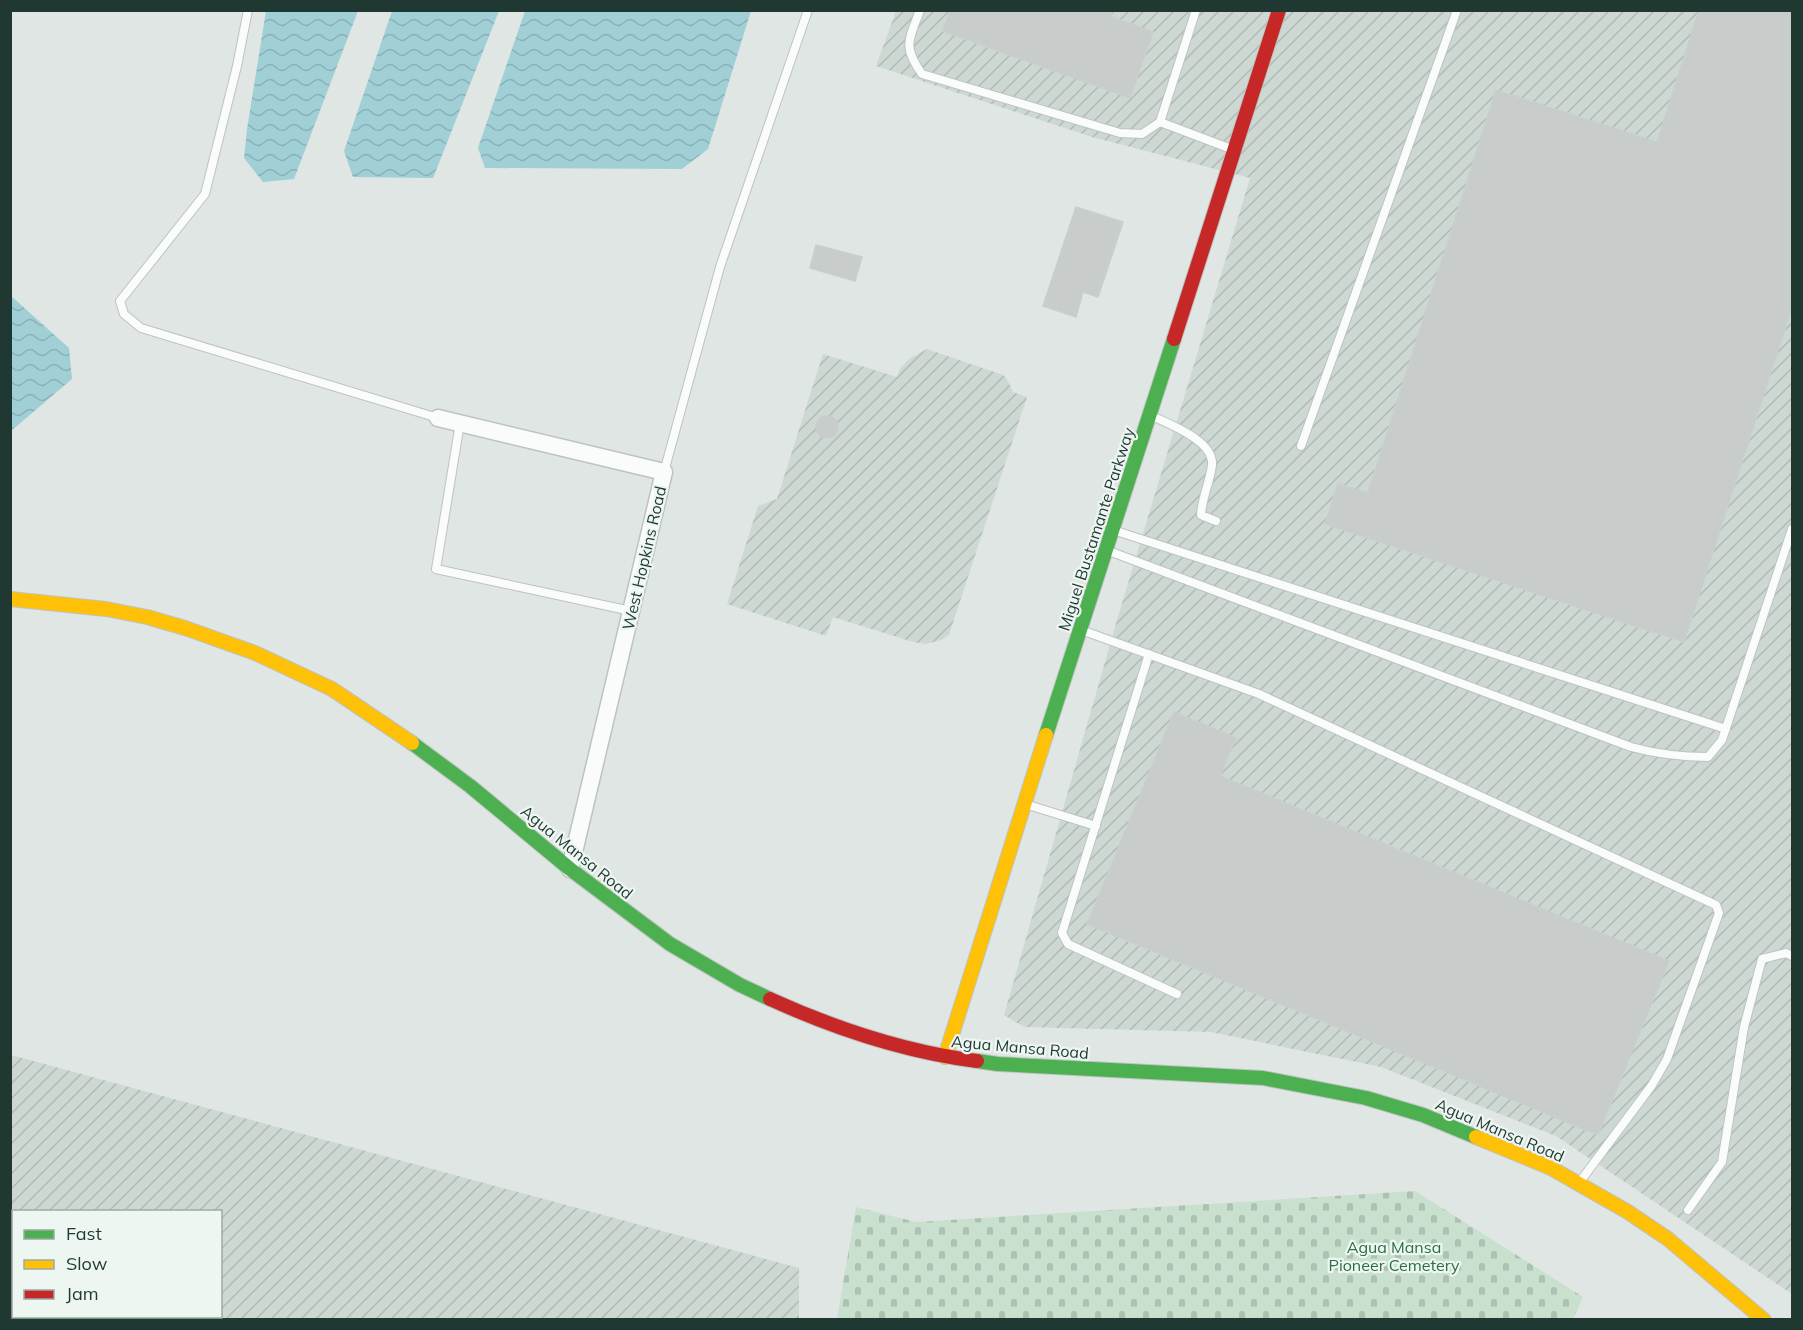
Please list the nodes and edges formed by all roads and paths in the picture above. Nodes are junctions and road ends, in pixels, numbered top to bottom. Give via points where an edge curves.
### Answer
1 (248, 10) edge
2 (808, 10) edge
3 (920, 10) edge
4 (1196, 10) edge
5 (1280, 10) edge
6 (1457, 10) edge
7 (1160, 122) junction
8 (1234, 150) junction
9 (1149, 415) junction
10 (438, 418) joint
11 (460, 423) junction
12 (1301, 446) dead end
13 (664, 472) junction
14 (1216, 521) dead end
15 (1792, 529) edge
16 (1113, 530) junction
17 (1106, 550) junction
18 (10, 599) edge
19 (631, 611) junction
20 (1081, 630) junction
21 (1149, 654) junction
22 (1726, 729) junction
23 (1024, 804) junction
24 (1096, 826) junction
25 (570, 869) junction
26 (1792, 956) edge
27 (1177, 994) dead end
28 (945, 1057) junction
29 (1578, 1184) junction
30 (1688, 1210) dead end
31 (1764, 1320) edge

1 - 10 lane via 205,194 120,301 124,314 141,328
2 - 13 lane via 720,267
3 - 7 lane via 908,43 922,74 1120,133 1143,134
4 - 7 lane
5 - 8 main road, Miguel Bustamante Parkway
6 - 12 lane
7 - 8 lane
8 - 9 main road, Miguel Bustamante Parkway
9 - 14 lane via 1192,436 1208,449 1212,461 1201,514
9 - 16 main road, Miguel Bustamante Parkway
10 - 11 street, West Hopkins Road
11 - 13 street, West Hopkins Road
11 - 19 lane via 436,569
13 - 19 street, West Hopkins Road
15 - 22 lane
16 - 17 main road, Miguel Bustamante Parkway
16 - 22 lane
17 - 20 main road, Miguel Bustamante Parkway
17 - 22 lane via 1631,747 1653,753 1708,757
18 - 25 main road, Agua Mansa Road via 147,617 222,641 332,689 470,786
19 - 25 street, West Hopkins Road
20 - 21 lane
20 - 23 main road, Miguel Bustamante Parkway
21 - 24 lane
21 - 29 lane via 1259,694 1716,905 1719,913 1667,1059
23 - 24 lane
23 - 28 main road, Miguel Bustamante Parkway
24 - 27 lane via 1062,933 1065,940
25 - 28 main road, Agua Mansa Road via 670,944 740,985 812,1018
26 - 30 lane via 1786,953 1762,959 1744,1027 1722,1162
28 - 29 main road, Agua Mansa Road via 1073,1069 1263,1078 1317,1087 1423,1115 1551,1168
29 - 31 main road, Agua Mansa Road via 1668,1239

